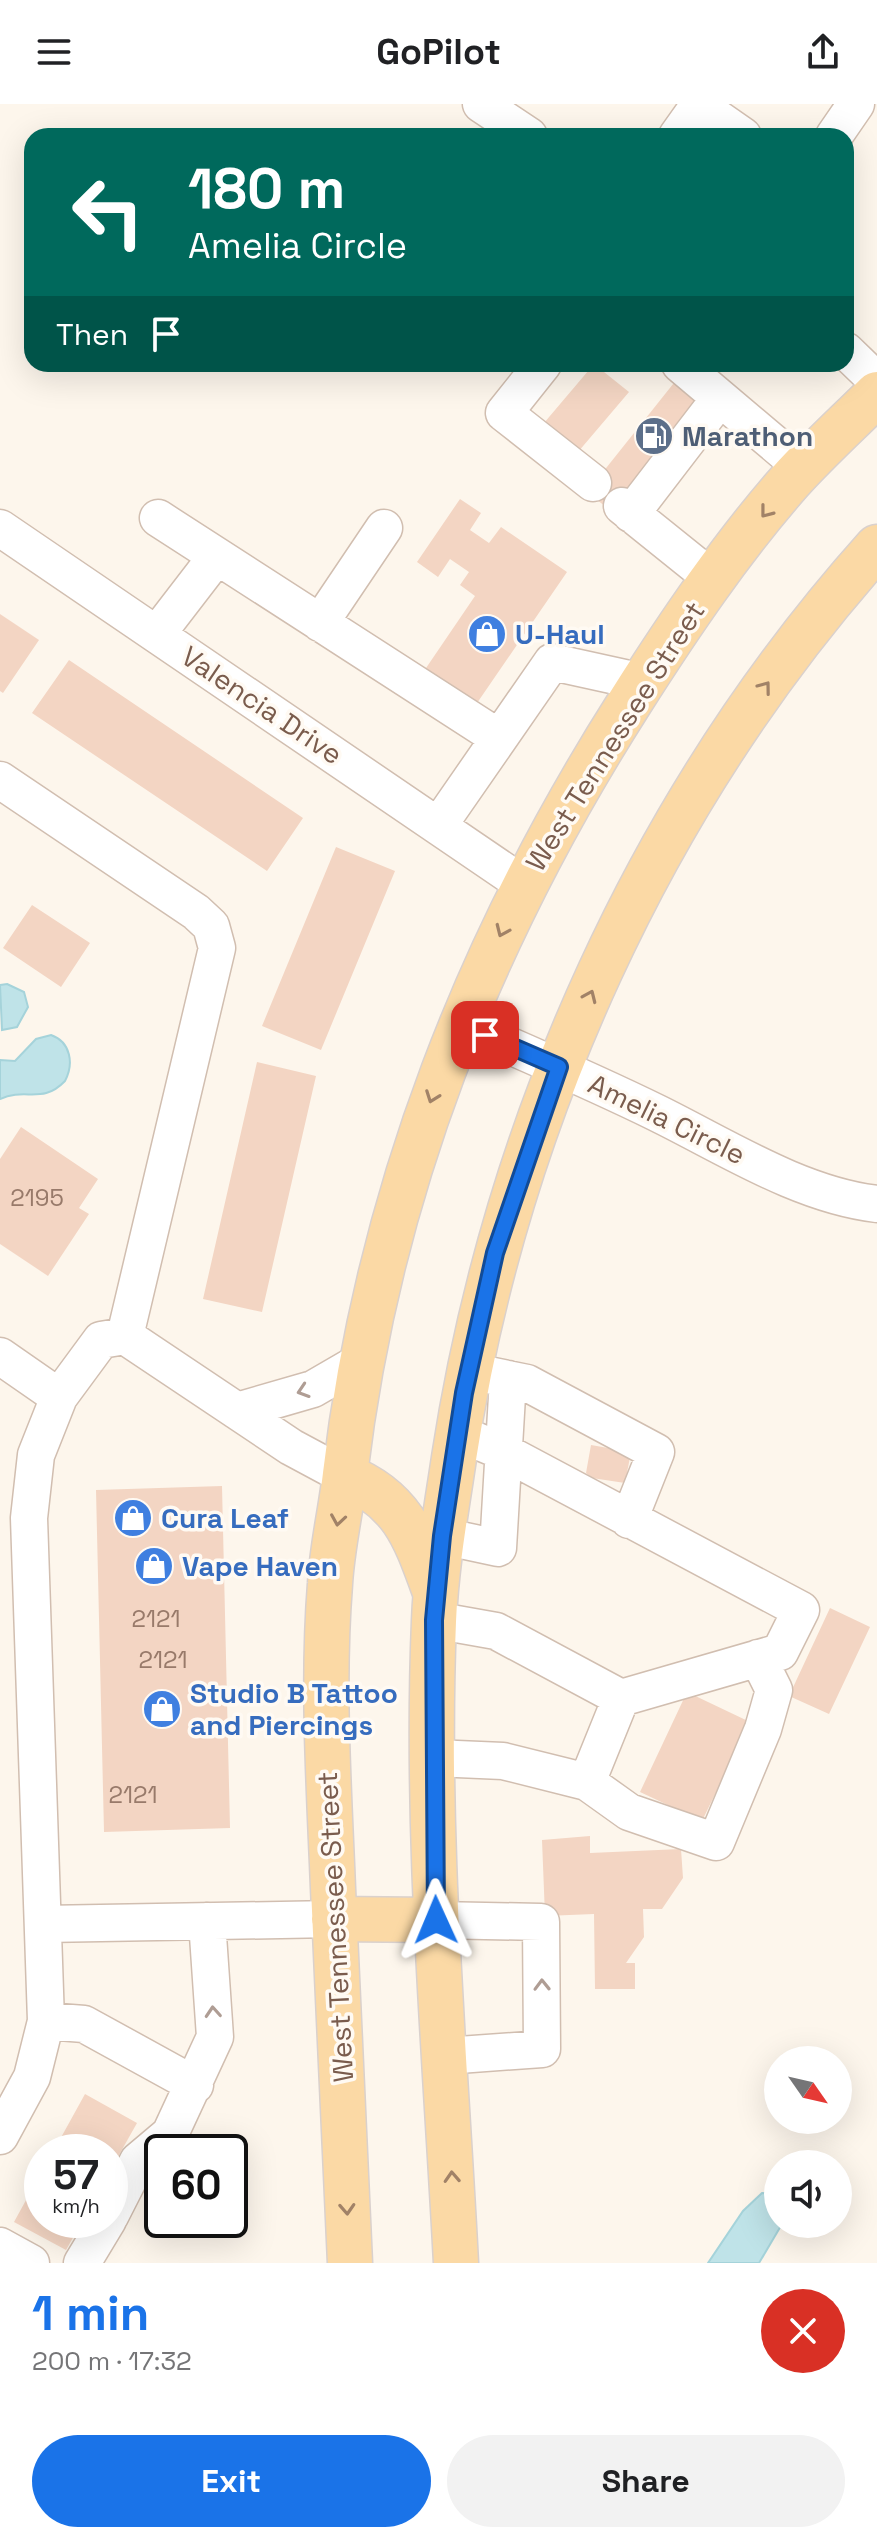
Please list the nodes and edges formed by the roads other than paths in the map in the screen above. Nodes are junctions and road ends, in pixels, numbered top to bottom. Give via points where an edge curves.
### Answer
1 (481, 104) edge
2 (698, 104) edge
3 (856, 104) edge
4 (517, 128) edge
5 (682, 128) edge
6 (732, 128) edge
7 (840, 128) edge
8 (854, 359) edge
9 (537, 372) edge
10 (689, 372) edge
11 (877, 381) edge
12 (877, 394) edge
13 (720, 398) junction
14 (803, 468) junction
15 (593, 483) dead end
16 (158, 518) dead end
17 (0, 528) edge
18 (384, 528) dead end
19 (877, 547) edge
20 (217, 556) junction
21 (714, 580) junction
22 (320, 623) junction
23 (157, 634) junction
24 (643, 682) junction
25 (499, 738) junction
26 (0, 780) edge
27 (439, 825) junction
28 (523, 884) junction
29 (460, 1024) junction
30 (559, 1067) junction
31 (877, 1204) edge
32 (125, 1336) junction
33 (0, 1356) edge
34 (363, 1360) junction
35 (488, 1375) junction
36 (59, 1397) junction
37 (237, 1411) junction
38 (458, 1433) junction
39 (506, 1453) junction
40 (345, 1476) junction
41 (14, 1507) edge
42 (629, 1520) junction
43 (442, 1536) junction
44 (435, 1607) junction
45 (758, 1658) junction
46 (621, 1698) junction
47 (434, 1758) junction
48 (587, 1782) junction
49 (334, 1919) junction
50 (436, 1920) junction
51 (207, 1921) junction
52 (44, 1924) junction
53 (46, 2021) junction
54 (445, 2056) junction
55 (195, 2085) junction
56 (0, 2136) edge
57 (128, 2181) edge
58 (97, 2238) edge
59 (0, 2246) edge
60 (31, 2263) edge
61 (82, 2263) edge
62 (350, 2263) edge
63 (456, 2263) edge

1 - 4 street
2 - 5 street
2 - 6 street
3 - 7 street
8 - 11 street
9 - 15 street via 504,413
10 - 13 street
12 - 14 main road, West Tennessee Street
13 - 14 street
13 - 21 street via 626,510
14 -> 21 main road, West Tennessee Street
16 - 20 street
17 - 23 street, Valencia Drive
18 - 22 street
30 -> 19 main road via 625,918 726,740 827,603
20 - 22 street
20 - 23 street
21 - 24 main road, West Tennessee Street
22 - 25 street
23 - 27 street, Valencia Drive
24 - 25 street via 552,662
24 - 28 main road, West Tennessee Street
25 - 27 street
26 - 32 street via 196,912 211,926 217,948
27 - 28 street, Valencia Drive
28 -> 29 main road, West Tennessee Street
29 - 30 street, Amelia Circle
29 -> 34 main road, West Tennessee Street via 392,1232
30 - 31 street, Amelia Circle via 784,1175 846,1200
30 - 35 main road via 495,1253
32 - 36 street via 101,1340
32 - 37 street
33 - 36 street
34 -> 37 street via 313,1389
34 - 40 main road, West Tennessee Street
35 - 38 main road
35 - 39 street
35 - 42 street via 527,1383 656,1452
36 - 41 street
37 - 40 street
38 - 39 street
38 - 43 main road
39 - 42 street
39 - 43 street via 498,1548
40 - 44 main road via 391,1501 421,1553
40 -> 49 main road, West Tennessee Street via 330,1585 326,1728
41 - 52 street
42 - 45 street via 801,1610 780,1652
43 - 44 main road
44 - 46 street via 496,1631
44 - 47 main road
45 - 46 street
45 - 48 street via 774,1690 716,1842 629,1812
46 - 48 street
47 - 48 street via 503,1761
47 - 50 main road
49 - 50 main road
49 - 51 street
49 -> 62 main road, West Tennessee Street
50 - 54 main road
54 -> 50 street via 542,2049 541,1922
51 - 52 street
55 -> 51 street via 215,2037
52 - 53 street
53 - 55 street via 84,2024
53 - 56 street via 32,2077
63 -> 54 main road
55 - 57 street via 170,2134 138,2161
58 - 61 street
59 - 60 street

